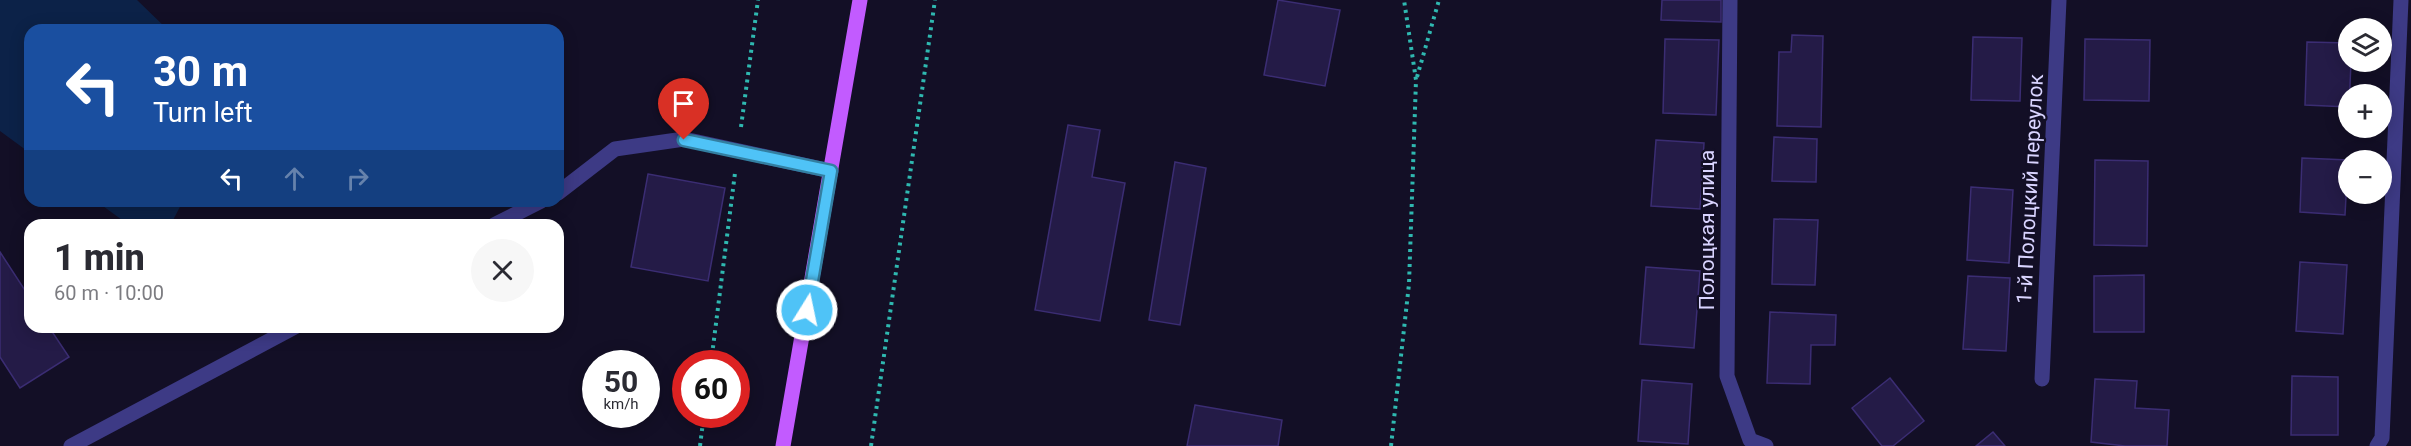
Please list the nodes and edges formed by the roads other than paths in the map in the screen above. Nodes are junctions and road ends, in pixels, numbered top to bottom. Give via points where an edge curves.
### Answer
1 (860, 0) edge
2 (1730, 0) edge
3 (2059, 0) edge
4 (2401, 0) edge
5 (831, 171) junction
6 (564, 188) edge
7 (529, 207) edge
8 (506, 219) edge
9 (284, 333) edge
10 (2042, 379) dead end
11 (71, 446) edge
12 (783, 446) edge
13 (1766, 446) edge
14 (2378, 446) edge

1 - 5 main road
2 - 13 street, Полоцкая улица via 1727,376 1750,440
3 - 10 street, 1-й Полоцкий переулок
4 - 14 street via 2382,438
5 - 6 street via 684,140 615,149
5 - 12 main road
7 - 8 street
9 - 11 street

